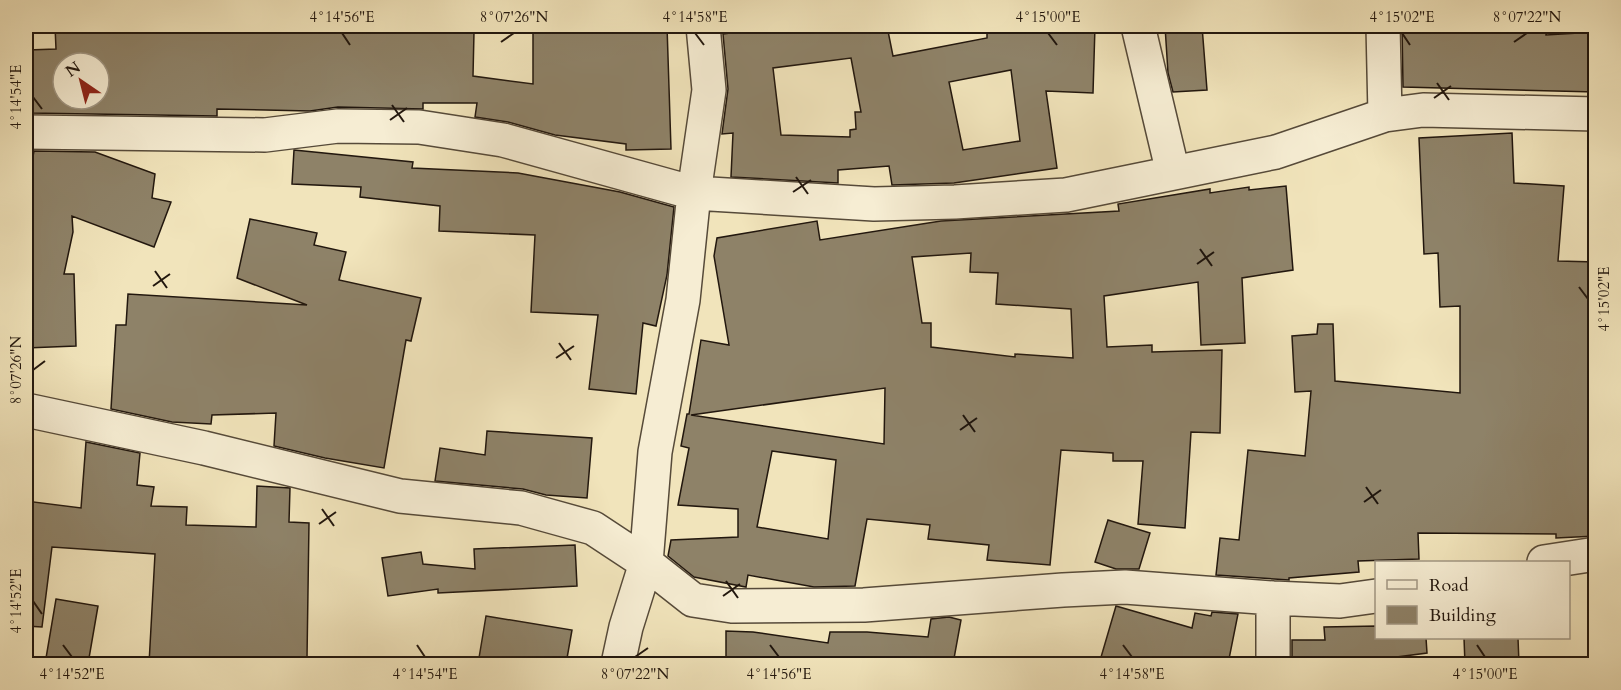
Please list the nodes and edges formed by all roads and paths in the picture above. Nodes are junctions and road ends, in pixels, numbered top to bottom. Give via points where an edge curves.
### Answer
1 (703, 26) edge
2 (1138, 26) edge
3 (1383, 26) edge
4 (1596, 114) edge
5 (1384, 115) junction
6 (26, 132) edge
7 (1173, 173) junction
8 (694, 193) junction
9 (26, 410) edge
10 (1596, 554) edge
11 (1550, 561) edge
12 (646, 563) junction
13 (1375, 596) edge
14 (1273, 598) junction
15 (618, 664) edge
16 (1273, 664) edge

1 - 8 street via 709,90
2 - 7 street
3 - 5 street
4 - 5 street via 1423,110
5 - 7 street via 1276,152
6 - 8 street via 265,135 338,126 419,127 503,140
7 - 8 street via 1066,195 956,202 874,204
8 - 12 street via 684,300 655,452
9 - 12 street via 400,496 521,508 593,528
10 - 11 street
12 - 14 street via 693,600 732,606 864,605 1125,587
12 - 15 street
13 - 14 street via 1340,601
14 - 16 street

